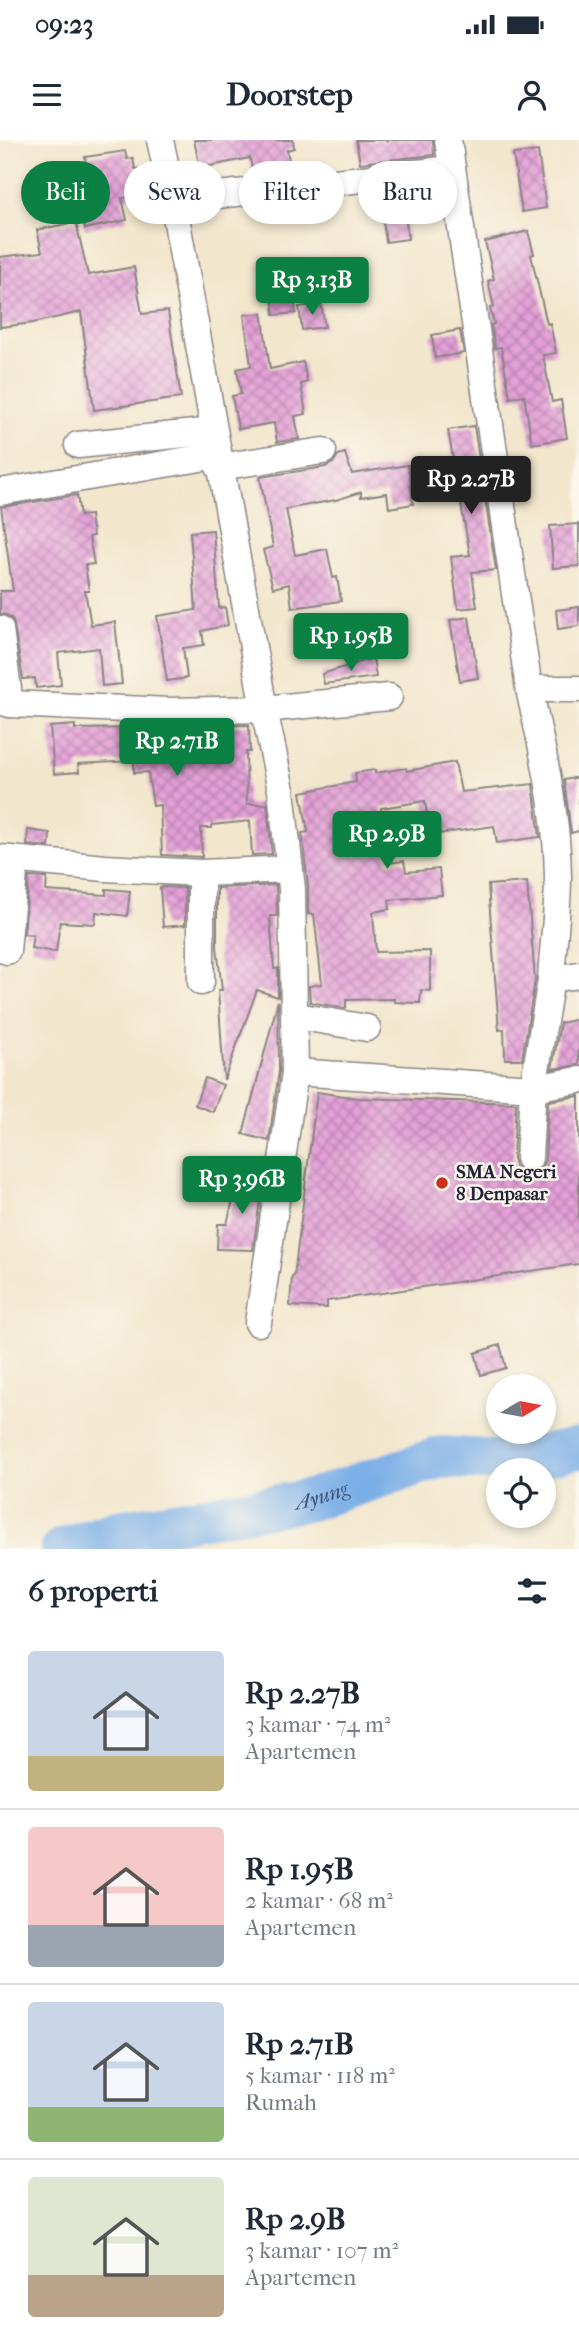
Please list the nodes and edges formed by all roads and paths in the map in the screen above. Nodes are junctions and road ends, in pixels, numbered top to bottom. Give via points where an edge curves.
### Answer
1 (160, 140) edge
2 (448, 140) edge
3 (165, 161) edge
4 (451, 161) edge
5 (358, 179) edge
6 (225, 194) edge
7 (457, 203) edge
8 (177, 224) edge
9 (78, 445) dead end
10 (217, 451) junction
11 (323, 451) dead end
12 (0, 492) edge
13 (0, 629) edge
14 (529, 689) junction
15 (579, 690) edge
16 (388, 697) dead end
17 (5, 703) edge
18 (264, 709) junction
19 (8, 859) edge
20 (290, 869) junction
21 (201, 873) junction
22 (8, 951) dead end
23 (579, 975) edge
24 (551, 979) junction
25 (201, 982) dead end
26 (296, 1016) junction
27 (368, 1028) dead end
28 (295, 1072) junction
29 (579, 1080) edge
30 (533, 1087) junction
31 (529, 1158) dead end
32 (258, 1322) dead end

1 - 3 street
2 - 4 street
5 - 6 street
7 - 14 street
8 - 10 street
9 - 10 street
10 - 11 street
10 - 12 street
10 - 18 street
13 - 17 street
14 - 15 street
14 - 24 street via 555,827 558,878
16 - 18 street
17 - 18 street via 170,711
18 - 20 street via 281,790
19 - 21 street
19 - 22 street
20 - 21 street
20 - 26 street
21 - 25 street
23 - 24 street
24 - 30 street
26 - 27 street
26 - 28 street
28 - 30 street
28 - 32 street
29 - 30 street
30 - 31 street

